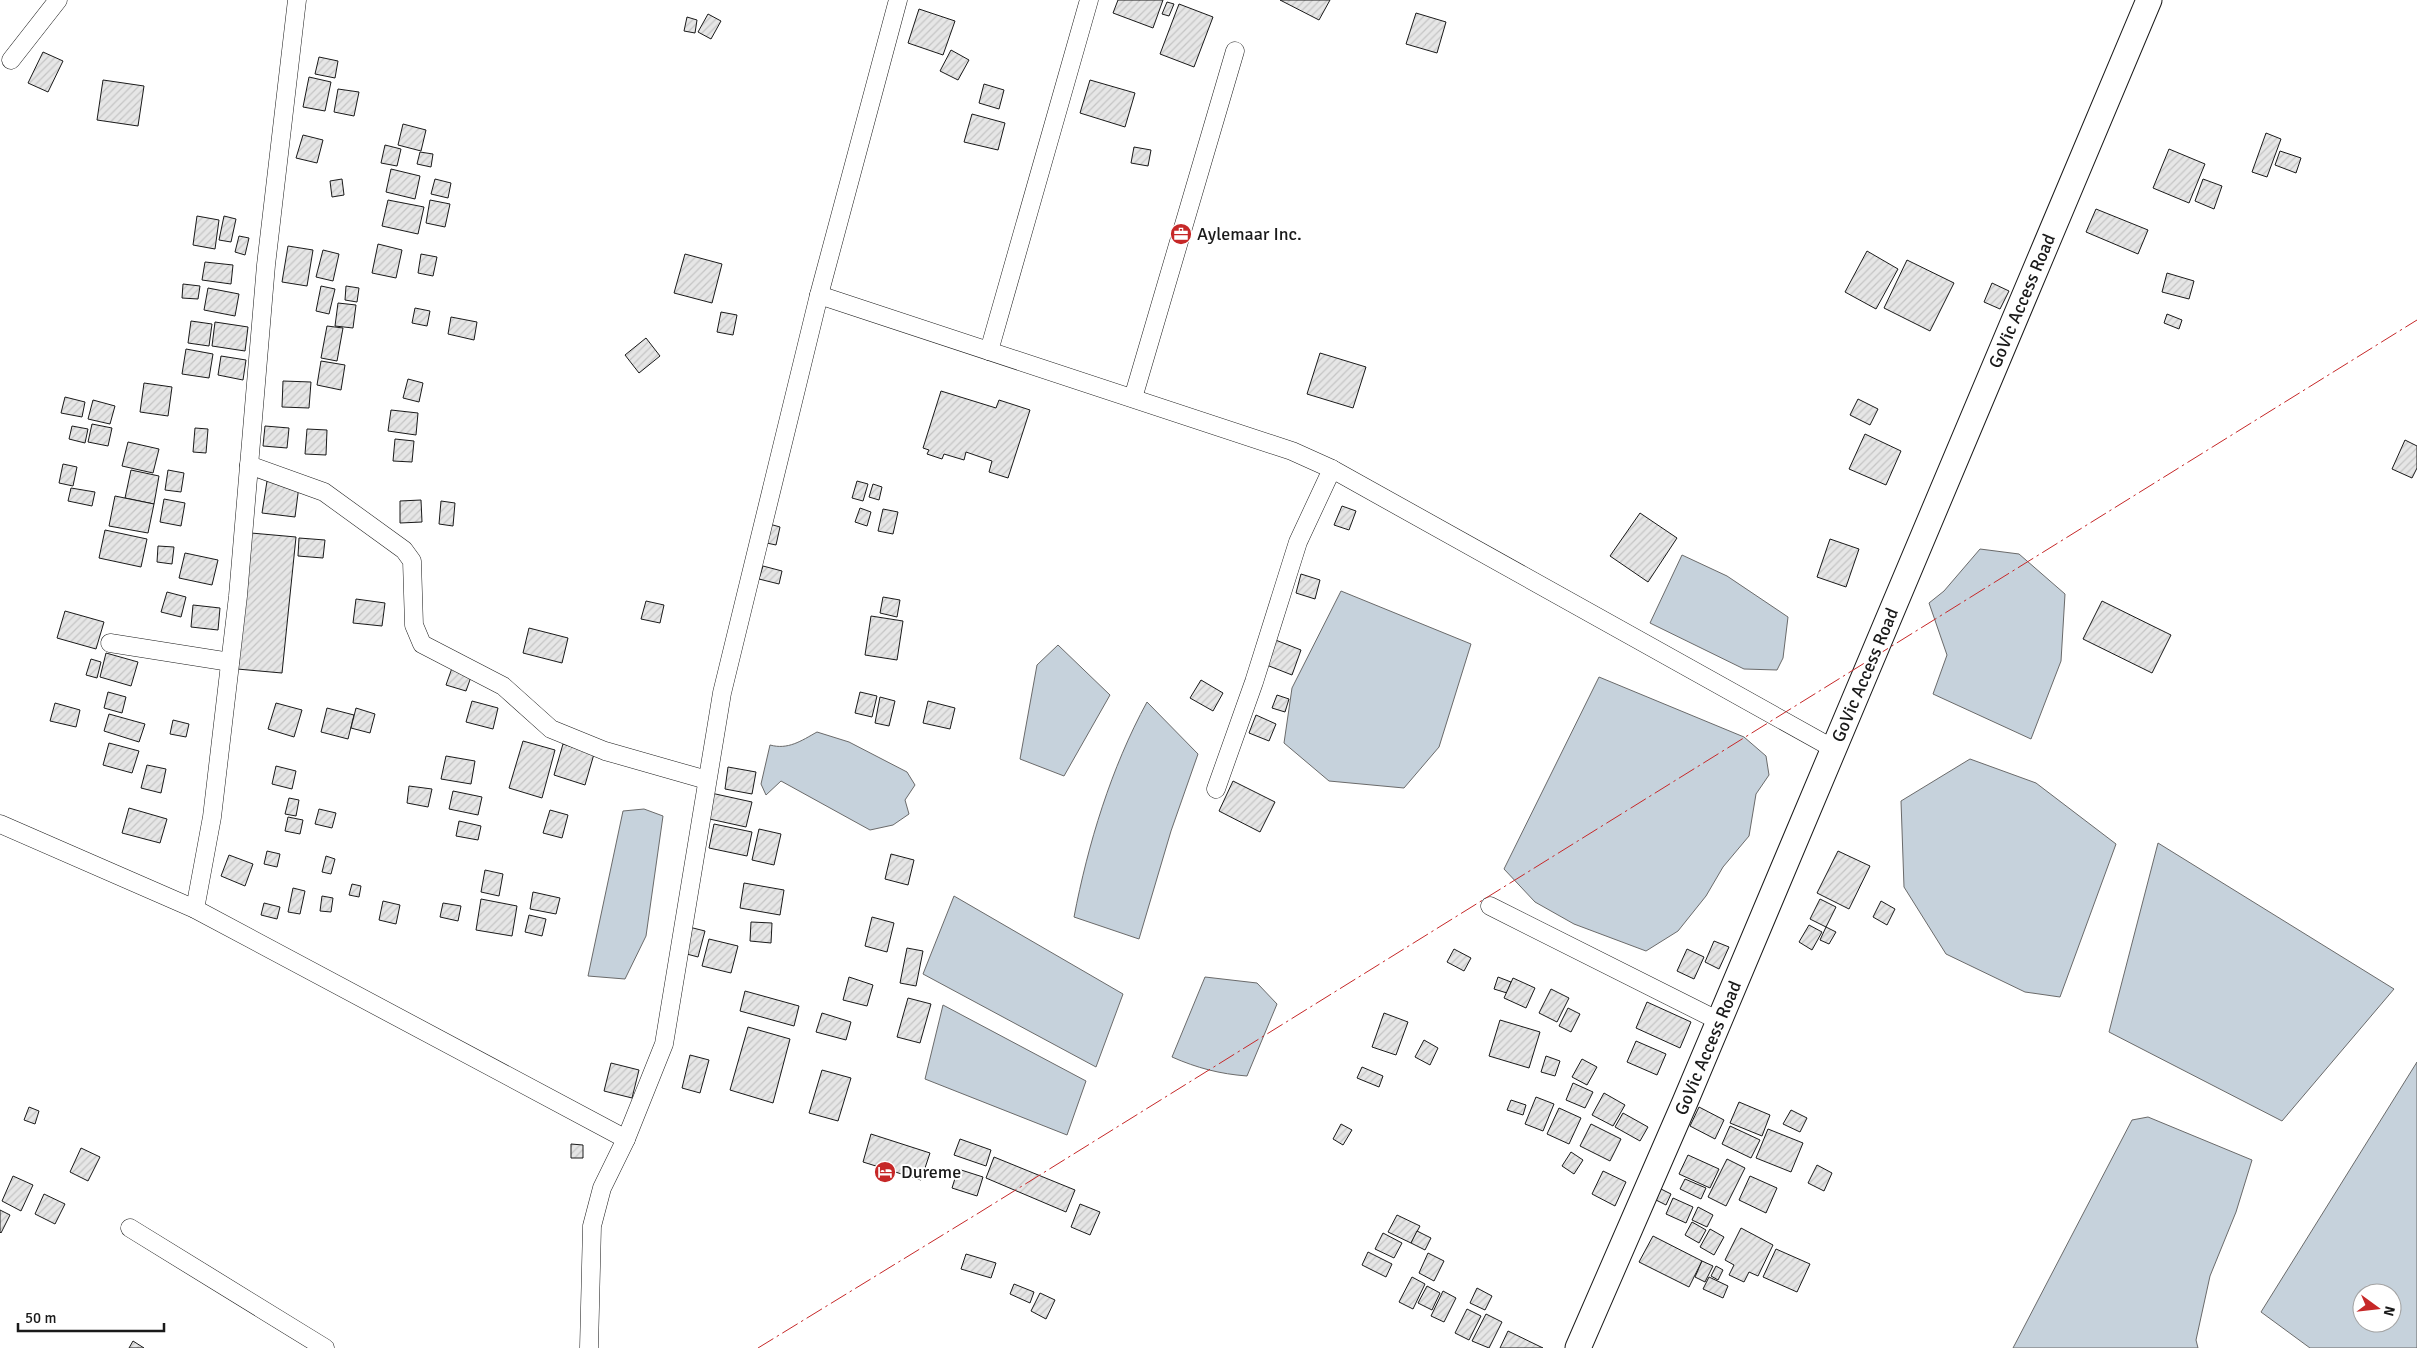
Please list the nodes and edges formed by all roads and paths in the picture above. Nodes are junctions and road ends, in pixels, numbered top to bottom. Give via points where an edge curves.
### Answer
1 (58, 0) edge
2 (898, 0) edge
3 (1089, 0) edge
4 (2149, 0) edge
5 (296, 2) edge
6 (1236, 51) dead end
7 (10, 60) dead end
8 (819, 295) junction
9 (989, 351) junction
10 (1133, 398) junction
11 (249, 465) junction
12 (1332, 469) junction
13 (110, 643) dead end
14 (230, 662) junction
15 (1834, 749) junction
16 (707, 780) junction
17 (1216, 789) dead end
18 (0, 824) edge
19 (1490, 906) dead end
20 (195, 909) junction
21 (1719, 1020) junction
22 (626, 1139) junction
23 (130, 1228) dead end
24 (325, 1348) edge
25 (589, 1348) edge
26 (1578, 1348) edge

1 - 7 street
2 - 8 street
3 - 9 street
4 - 15 main road, GoVic Access Road
5 - 11 street via 266,265
6 - 10 street
8 - 9 street
8 - 16 street via 722,693
9 - 10 street
10 - 12 street via 1292,451
11 - 14 street
11 - 16 street via 324,492 404,550 412,561 414,626 422,644 503,686 551,729 605,751
12 - 15 street
12 - 17 street via 1298,542
13 - 14 street
14 - 20 street via 212,817
15 - 21 main road, GoVic Access Road
16 - 22 street via 664,1044
18 - 20 street
19 - 21 street
20 - 22 street
21 - 26 main road, GoVic Access Road
22 - 25 street via 602,1188 592,1226
23 - 24 street

